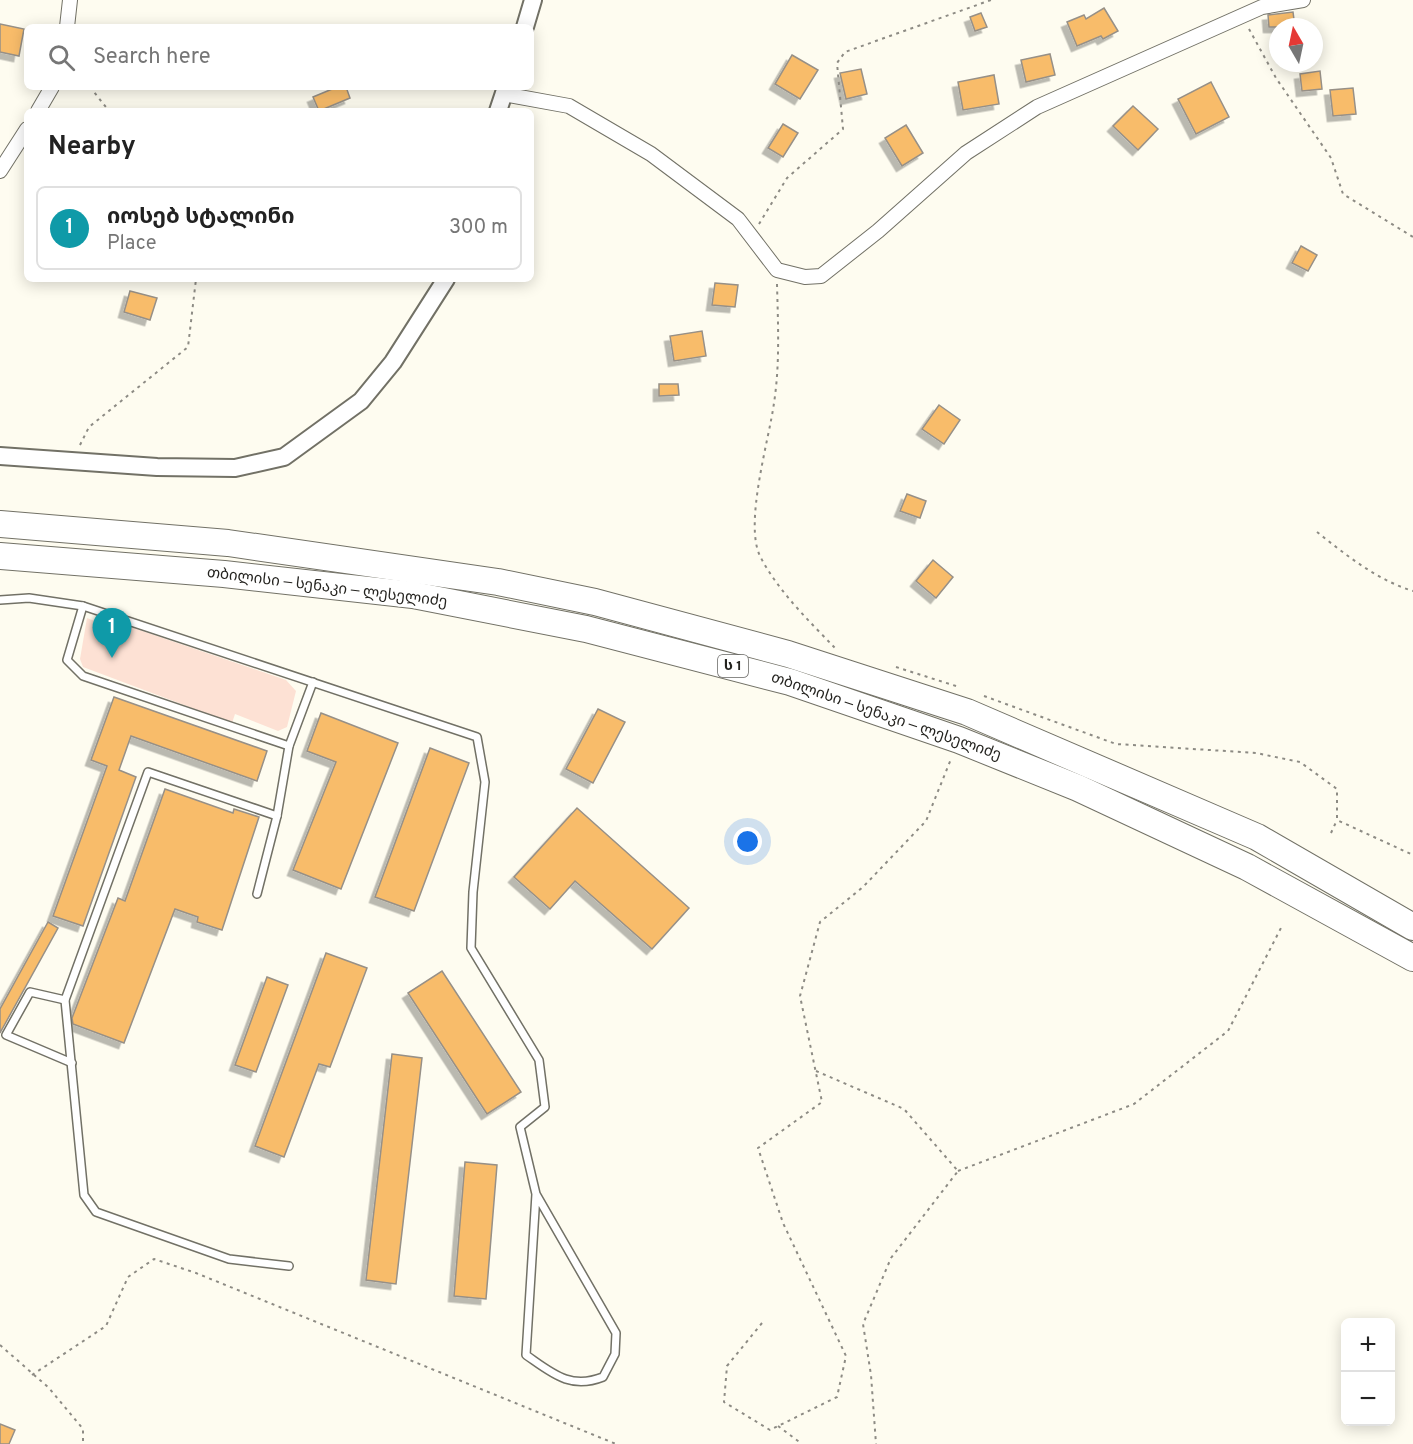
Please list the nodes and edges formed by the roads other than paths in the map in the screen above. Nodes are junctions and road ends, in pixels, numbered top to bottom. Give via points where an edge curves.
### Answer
1 (70, 0) edge
2 (533, 0) edge
3 (1303, 0) edge
4 (67, 24) edge
5 (526, 24) edge
6 (50, 90) edge
7 (505, 91) edge
8 (40, 108) edge
9 (499, 108) edge
10 (24, 134) edge
11 (0, 171) edge
12 (444, 282) edge
13 (0, 456) edge
14 (0, 524) edge
15 (0, 556) edge
16 (0, 600) edge
17 (83, 606) junction
18 (313, 682) junction
19 (289, 746) junction
20 (277, 816) junction
21 (257, 894) dead end
22 (1413, 927) edge
23 (1413, 958) edge
24 (65, 1000) junction
25 (72, 1063) junction
26 (536, 1194) junction
27 (289, 1266) dead end

1 - 4 street
2 - 5 street
3 - 7 street via 1262,7 1037,107 966,153 821,276 805,277 777,270 738,219 651,154 569,106
6 - 8 street
7 - 9 street
10 - 11 street
12 - 13 street via 393,362 361,401 284,457 235,468
14 - 22 highway, თბილისი — სენაკი — ლესელიძე / ს 1 via 228,543 498,582 595,602 788,654 967,712 1246,832
15 - 23 highway, თბილისი — სენაკი — ლესელიძე / ს 1 via 224,574 424,597 586,629 790,682 959,740 1078,788 1246,867
16 - 17 lane via 29,598
17 - 18 lane
17 - 19 lane via 67,660 83,676
18 - 19 lane
18 - 26 lane via 477,737 484,782 472,892 471,948 539,1060 545,1107 520,1127
19 - 20 lane
20 - 21 lane
20 - 24 lane via 148,771
24 - 25 lane
24 - 25 lane via 30,992 6,1035
25 - 27 lane via 84,1195 96,1212 229,1259
26 - 26 lane via 526,1354 556,1377 587,1383 603,1377 615,1354 616,1333

